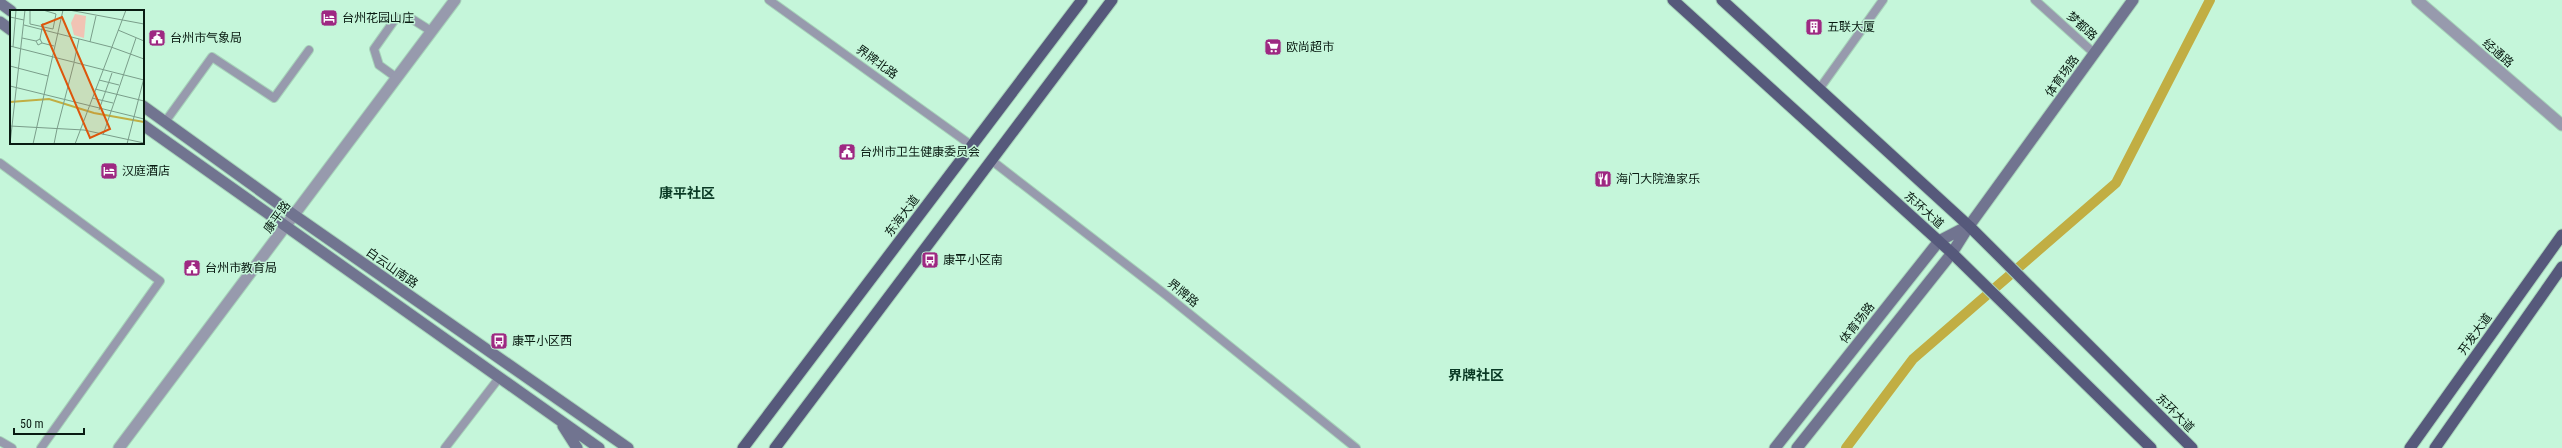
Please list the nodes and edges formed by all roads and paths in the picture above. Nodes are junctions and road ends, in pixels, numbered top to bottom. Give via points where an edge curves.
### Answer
1 (455, 0) edge
2 (769, 0) edge
3 (1082, 0) edge
4 (1112, 0) edge
5 (1673, 0) edge
6 (1722, 0) edge
7 (1883, 0) edge
8 (2035, 0) edge
9 (2133, 0) edge
10 (2417, 0) edge
11 (0, 3) edge
12 (10, 10) edge
13 (0, 22) edge
14 (10, 29) edge
15 (431, 31) junction
16 (309, 50) dead end
17 (2094, 54) junction
18 (397, 78) junction
19 (1820, 88) junction
20 (144, 107) edge
21 (165, 122) junction
22 (2562, 125) edge
23 (144, 126) edge
24 (971, 145) junction
25 (991, 160) junction
26 (0, 162) edge
27 (294, 215) junction
28 (1968, 226) junction
29 (285, 228) junction
30 (2562, 235) edge
31 (1939, 241) junction
32 (1952, 253) junction
33 (2562, 267) edge
34 (499, 378) junction
35 (560, 421) junction
36 (0, 441) edge
37 (12, 448) edge
38 (41, 448) edge
39 (119, 448) edge
40 (445, 448) edge
41 (577, 448) edge
42 (599, 448) edge
43 (628, 448) edge
44 (743, 448) edge
45 (775, 448) edge
46 (1356, 448) edge
47 (1775, 448) edge
48 (1797, 448) edge
49 (2150, 448) edge
50 (2192, 448) edge
51 (2410, 448) edge
52 (2435, 448) edge

1 - 15 street, 康平路
2 - 24 street, 界牌北路
3 - 24 main road, 东海大道
4 - 25 main road
5 - 31 main road, 东环大道
6 - 19 main road, 东环大道
7 - 19 street
8 - 17 street, 梦都路
9 - 17 main road, 体育场路
10 - 22 street, 经通路
11 - 12 main road
13 - 14 main road
15 - 18 street, 康平路
15 - 18 street via 412,19 396,18 374,49 379,65
16 - 21 street via 274,98 212,57
17 - 28 main road, 体育场路
18 - 27 street, 康平路
19 - 28 main road, 东环大道
20 - 21 main road, 白云山南路
21 - 27 main road, 白云山南路
23 - 29 main road
24 - 44 main road, 东海大道
25 - 45 main road
25 - 46 street, 界牌路 via 1166,294
26 - 38 street via 160,281
27 - 29 street, 康平路
27 - 43 main road, 白云山南路
28 - 31 main road, 体育场路
28 - 32 main road, 体育场路
28 - 50 main road, 东环大道
29 - 34 main road
29 - 39 street, 康平路
30 - 51 main road, 开发大道
31 - 32 main road, 东环大道
31 - 47 main road, 体育场路
32 - 48 main road, 体育场路
32 - 49 main road, 东环大道
33 - 52 main road
34 - 35 main road
34 - 40 street
35 - 41 main road
35 - 42 main road
36 - 37 street

